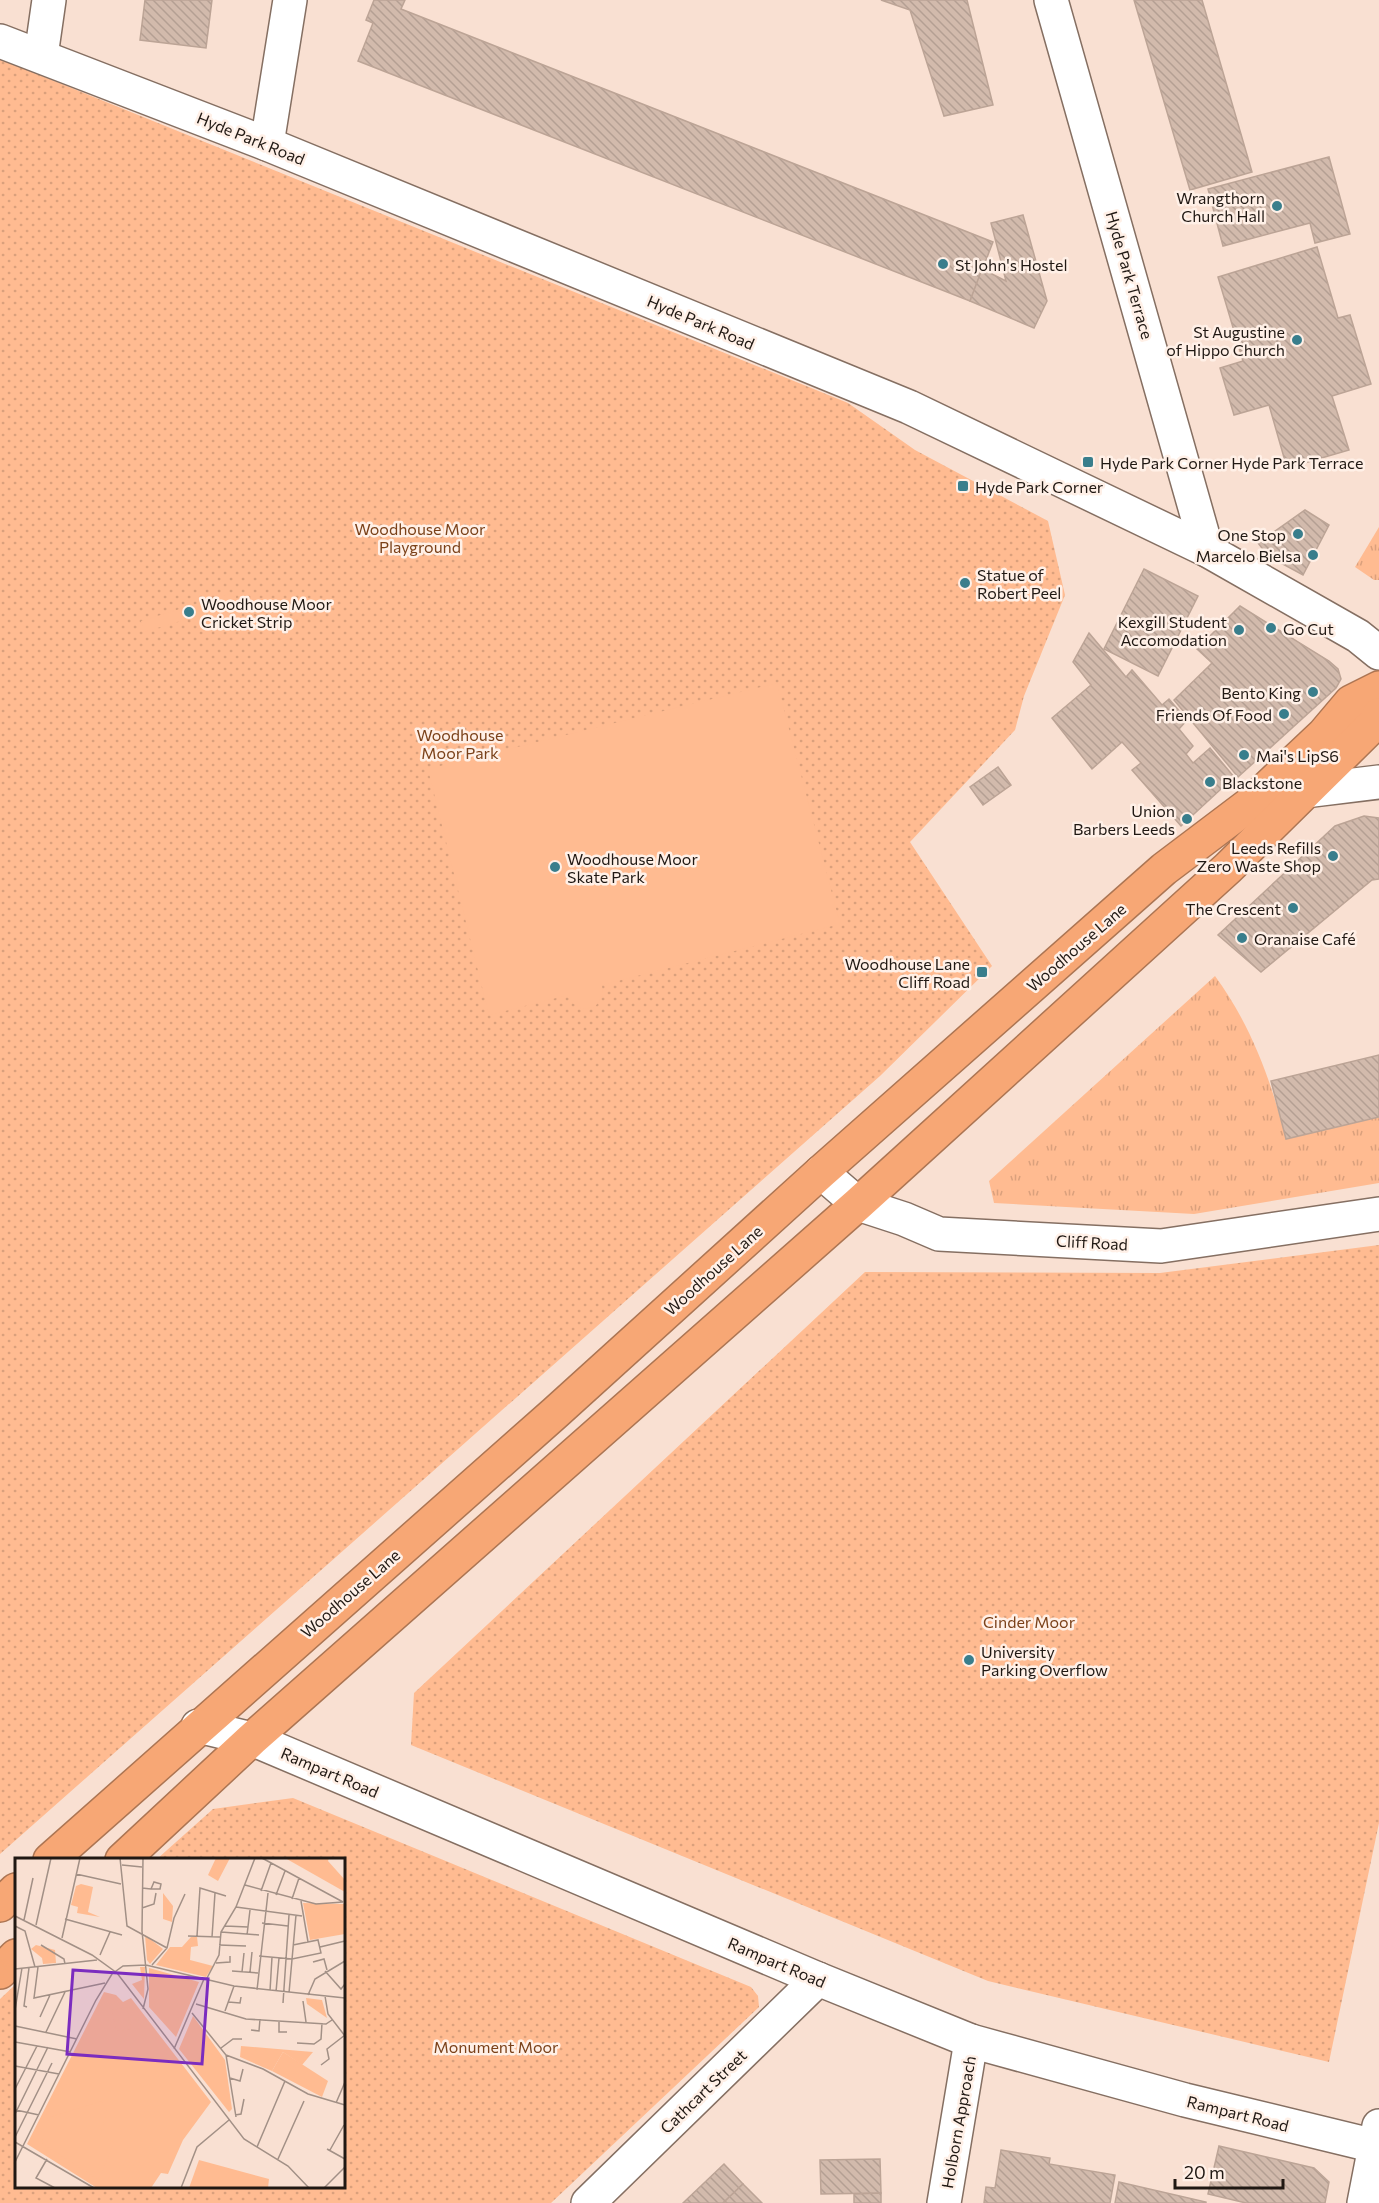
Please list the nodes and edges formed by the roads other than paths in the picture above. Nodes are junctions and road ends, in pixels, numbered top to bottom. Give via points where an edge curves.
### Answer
1 (49, 0) edge
2 (290, 0) edge
3 (1051, 0) edge
4 (0, 41) edge
5 (41, 56) junction
6 (267, 144) junction
7 (1207, 550) junction
8 (1379, 653) edge
9 (1379, 688) edge
10 (1379, 715) edge
11 (1379, 782) edge
12 (1305, 791) junction
13 (821, 1172) junction
14 (858, 1204) junction
15 (1379, 1214) edge
16 (198, 1726) junction
17 (252, 1739) junction
18 (52, 1858) edge
19 (124, 1858) edge
20 (15, 1891) edge
21 (0, 1905) edge
22 (15, 1957) edge
23 (0, 1972) edge
24 (818, 1979) junction
25 (971, 2041) junction
26 (1373, 2165) edge
27 (588, 2203) edge
28 (944, 2203) edge

1 - 5 street
2 - 6 street
3 - 7 street, Hyde Park Terrace
4 - 5 street, Hyde Park Road
5 - 6 street, Hyde Park Road
6 - 7 street, Hyde Park Road via 909,407
7 - 8 street, Hyde Park Road via 1358,636
9 - 13 highway, Woodhouse Lane via 1351,702 1324,734 1250,804 1169,866
10 - 12 highway
11 - 12 street
12 - 14 highway via 1228,868
13 - 14 street, Cliff Road
13 - 16 highway, Woodhouse Lane via 555,1413
14 - 15 street, Cliff Road via 939,1234 1161,1246
14 - 17 highway
16 - 17 street, Rampart Road
16 - 18 highway, Woodhouse Lane
17 - 19 highway
17 - 24 street, Rampart Road
20 - 21 highway
22 - 23 highway
24 - 25 street, Rampart Road
24 - 27 street, Cathcart Street
25 - 26 street, Rampart Road via 1185,2100
25 - 28 street, Holborn Approach

